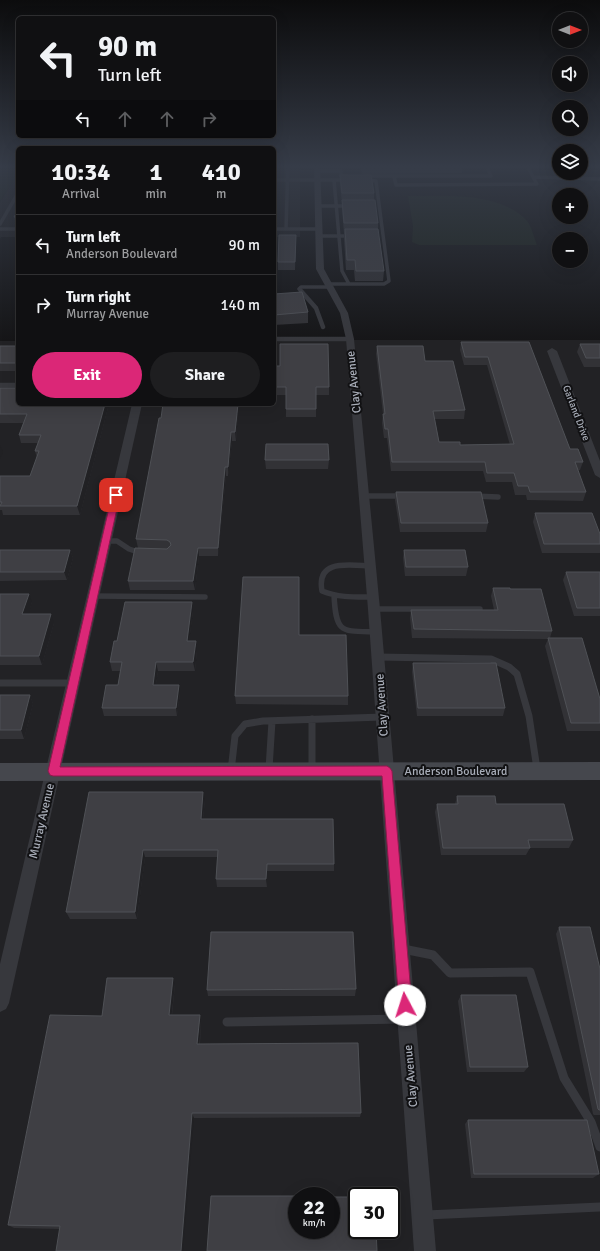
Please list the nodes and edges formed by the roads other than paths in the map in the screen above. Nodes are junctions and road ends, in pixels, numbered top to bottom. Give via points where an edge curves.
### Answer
1 (286, 223) edge
2 (318, 223) edge
3 (337, 223) edge
4 (381, 223) edge
5 (0, 229) edge
6 (16, 229) edge
7 (276, 229) edge
8 (286, 229) junction
9 (318, 233) junction
10 (338, 236) junction
11 (353, 236) edge
12 (376, 236) edge
13 (383, 236) junction
14 (349, 284) junction
15 (328, 286) junction
16 (322, 326) dead end
17 (350, 338) junction
18 (276, 339) edge
19 (552, 351) dead end
20 (0, 385) edge
21 (16, 385) edge
22 (137, 406) edge
23 (600, 475) edge
24 (365, 496) junction
25 (408, 496) edge
26 (468, 496) edge
27 (498, 497) dead end
28 (106, 541) junction
29 (145, 553) edge
30 (370, 566) junction
31 (334, 595) junction
32 (93, 596) junction
33 (205, 597) dead end
34 (374, 597) junction
35 (374, 609) junction
36 (480, 609) edge
37 (376, 632) junction
38 (378, 657) junction
39 (0, 683) edge
40 (73, 683) junction
41 (383, 717) junction
42 (312, 720) junction
43 (272, 721) junction
44 (53, 771) junction
45 (231, 771) junction
46 (269, 771) junction
47 (312, 771) junction
48 (387, 771) junction
49 (538, 771) junction
50 (600, 771) edge
51 (0, 772) edge
52 (401, 949) junction
53 (0, 1003) edge
54 (406, 1019) junction
55 (227, 1022) dead end
56 (600, 1147) edge
57 (600, 1207) edge
58 (422, 1216) junction
59 (425, 1251) edge

1 - 8 lane
2 - 9 street, Clay Avenue
3 - 10 lane
4 - 13 lane
5 - 6 lane
7 - 8 lane
8 - 9 lane
9 - 10 lane
9 - 15 street, Clay Avenue via 320,269
10 - 11 lane
10 - 14 lane via 342,271
12 - 13 lane
13 - 14 lane via 389,281 384,284
14 - 15 lane
15 - 16 lane via 299,289 316,308
15 - 17 street, Clay Avenue via 344,313
17 - 18 lane
17 - 24 street, Clay Avenue
19 - 23 street, Garland Drive
20 - 21 lane
22 - 28 street, Murray Avenue
24 - 25 lane
24 - 30 street, Clay Avenue
26 - 27 lane
28 - 29 lane via 117,541 129,549
28 - 32 street, Murray Avenue
30 - 31 lane via 338,565 326,570 319,583 322,591
30 - 34 street, Clay Avenue
31 - 34 lane
31 - 37 lane via 337,621 343,629
32 - 33 lane
32 - 40 street, Murray Avenue
34 - 35 street, Clay Avenue
35 - 36 lane
35 - 37 street, Clay Avenue
37 - 38 street, Clay Avenue
38 - 41 street, Clay Avenue
38 - 49 lane via 491,659 509,667 517,674 529,716
39 - 40 lane
40 - 44 street, Murray Avenue
41 - 42 lane
41 - 48 street, Clay Avenue
42 - 43 lane
42 - 47 lane
43 - 45 lane via 245,724 240,729 235,736
43 - 46 lane
44 - 45 street, Anderson Boulevard
44 - 51 street, Anderson Boulevard
44 - 53 street, Murray Avenue
45 - 46 street, Anderson Boulevard
46 - 47 street, Anderson Boulevard
47 - 48 street, Anderson Boulevard
48 - 49 street, Anderson Boulevard
48 - 52 street, Clay Avenue
49 - 50 street, Anderson Boulevard
52 - 54 street, Clay Avenue
52 - 56 lane via 433,956 450,973 530,972 564,1078 591,1122
54 - 55 lane
54 - 58 street, Clay Avenue
57 - 58 lane
58 - 59 street, Clay Avenue

